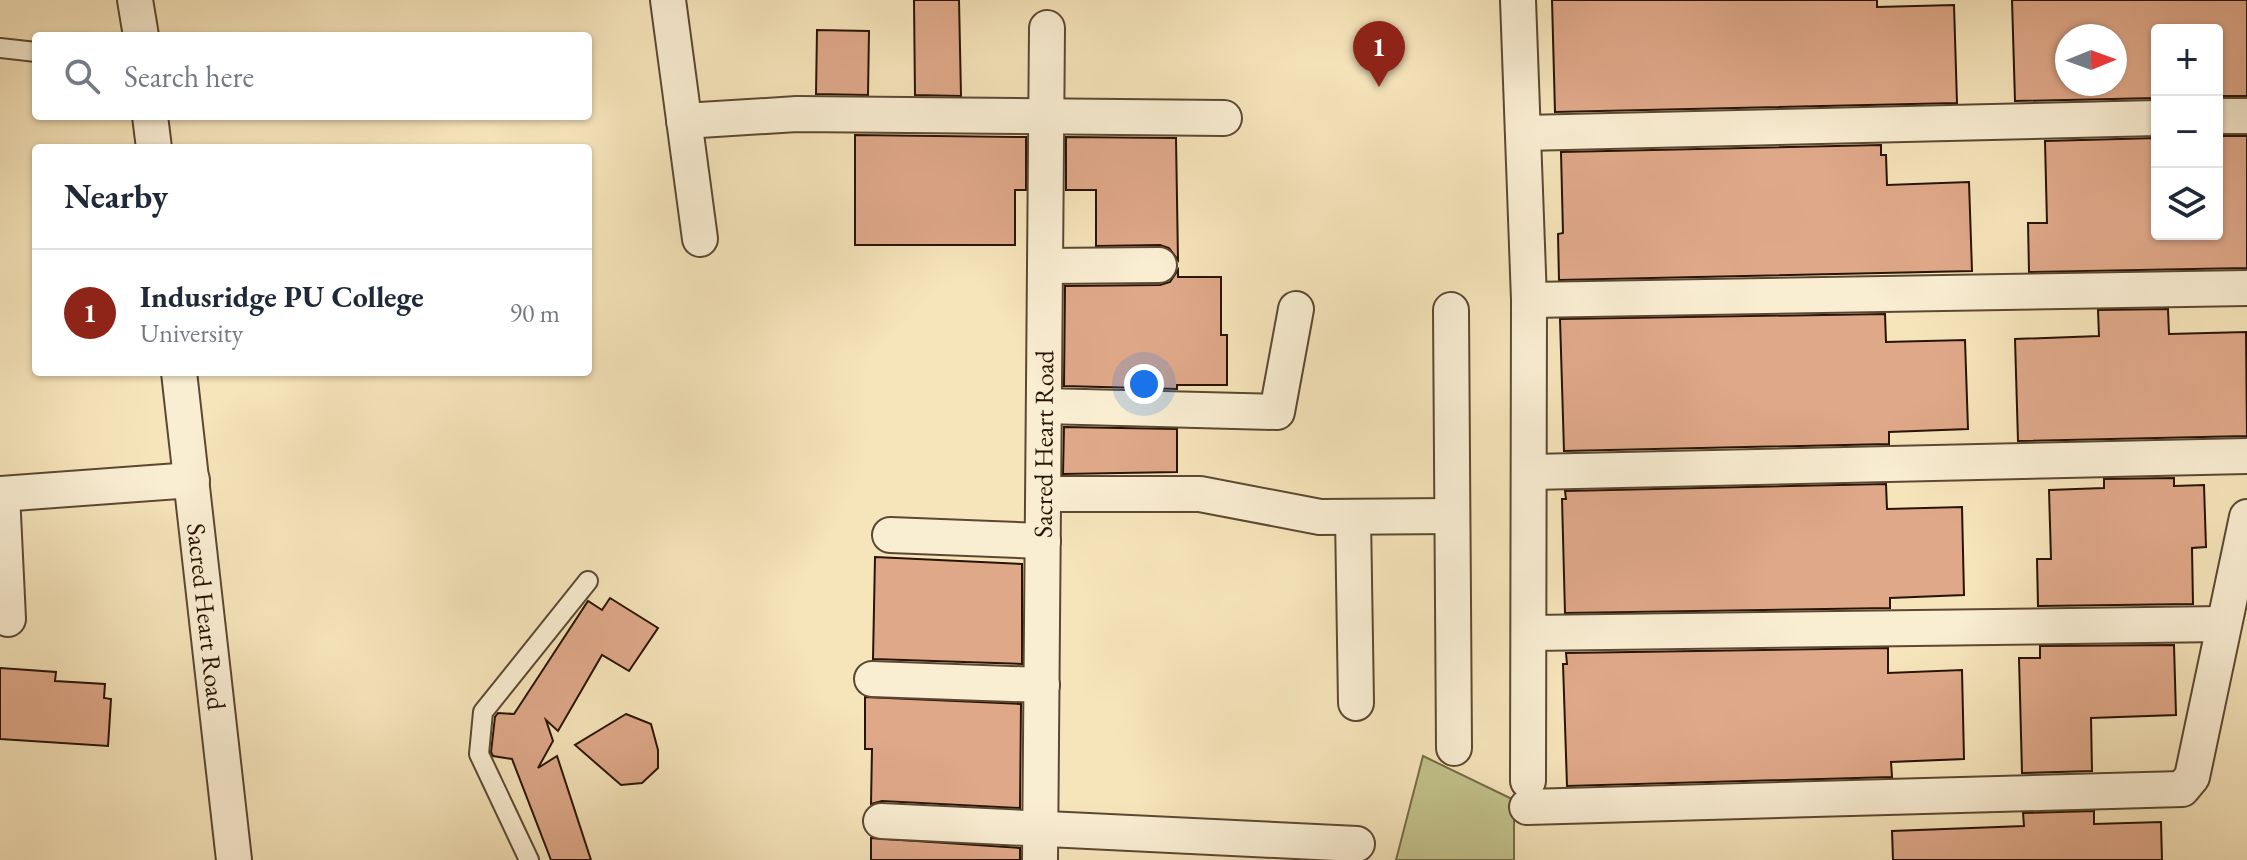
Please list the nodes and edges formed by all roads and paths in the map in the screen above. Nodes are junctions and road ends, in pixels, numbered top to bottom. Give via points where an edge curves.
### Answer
1 (135, 0) edge
2 (668, 0) edge
3 (1518, 0) edge
4 (1047, 28) dead end
5 (140, 32) edge
6 (0, 48) edge
7 (32, 52) edge
8 (2223, 116) edge
9 (2247, 116) edge
10 (1224, 118) dead end
11 (2151, 118) edge
12 (1047, 119) junction
13 (150, 120) edge
14 (684, 121) junction
15 (1524, 133) junction
16 (154, 144) edge
17 (700, 239) dead end
18 (1159, 265) dead end
19 (1046, 266) junction
20 (2247, 288) edge
21 (1529, 300) junction
22 (1296, 309) dead end
23 (1451, 310) dead end
24 (179, 376) edge
25 (1044, 406) junction
26 (2247, 456) edge
27 (1531, 472) junction
28 (192, 480) junction
29 (1, 494) edge
30 (1044, 494) junction
31 (1452, 516) junction
32 (1353, 517) junction
33 (2247, 517) edge
34 (890, 535) dead end
35 (1043, 541) junction
36 (588, 581) dead end
37 (8, 619) dead end
38 (2223, 624) junction
39 (1530, 633) junction
40 (872, 679) dead end
41 (1042, 685) junction
42 (1356, 703) dead end
43 (1454, 748) dead end
44 (881, 821) dead end
45 (1041, 844) edge
46 (1357, 844) dead end
47 (234, 860) edge
48 (529, 860) edge

1 - 5 street
2 - 14 street
3 - 15 street
4 - 12 street, Sacred Heart Road
6 - 7 lane
8 - 9 street
10 - 12 street
11 - 15 street
12 - 14 street via 797,114
12 - 19 street, Sacred Heart Road
13 - 16 street
14 - 17 street
15 - 21 street
18 - 19 street
19 - 25 street, Sacred Heart Road
20 - 21 street
21 - 27 street
22 - 25 street via 1277,412
23 - 31 street
24 - 28 street, Sacred Heart Road
25 - 30 street, Sacred Heart Road
26 - 27 street
27 - 39 street
28 - 29 street
28 - 47 street, Sacred Heart Road
29 - 37 street
30 - 32 street via 1200,494 1320,517
30 - 35 street, Sacred Heart Road
31 - 32 street
31 - 43 street
32 - 42 street
33 - 38 street
34 - 35 street
35 - 41 street, Sacred Heart Road
36 - 48 lane via 483,712 479,754
38 - 39 street
38 - 39 street via 2192,777 2182,789 1528,794
40 - 41 street
41 - 45 street, Sacred Heart Road
44 - 45 street
45 - 46 street

